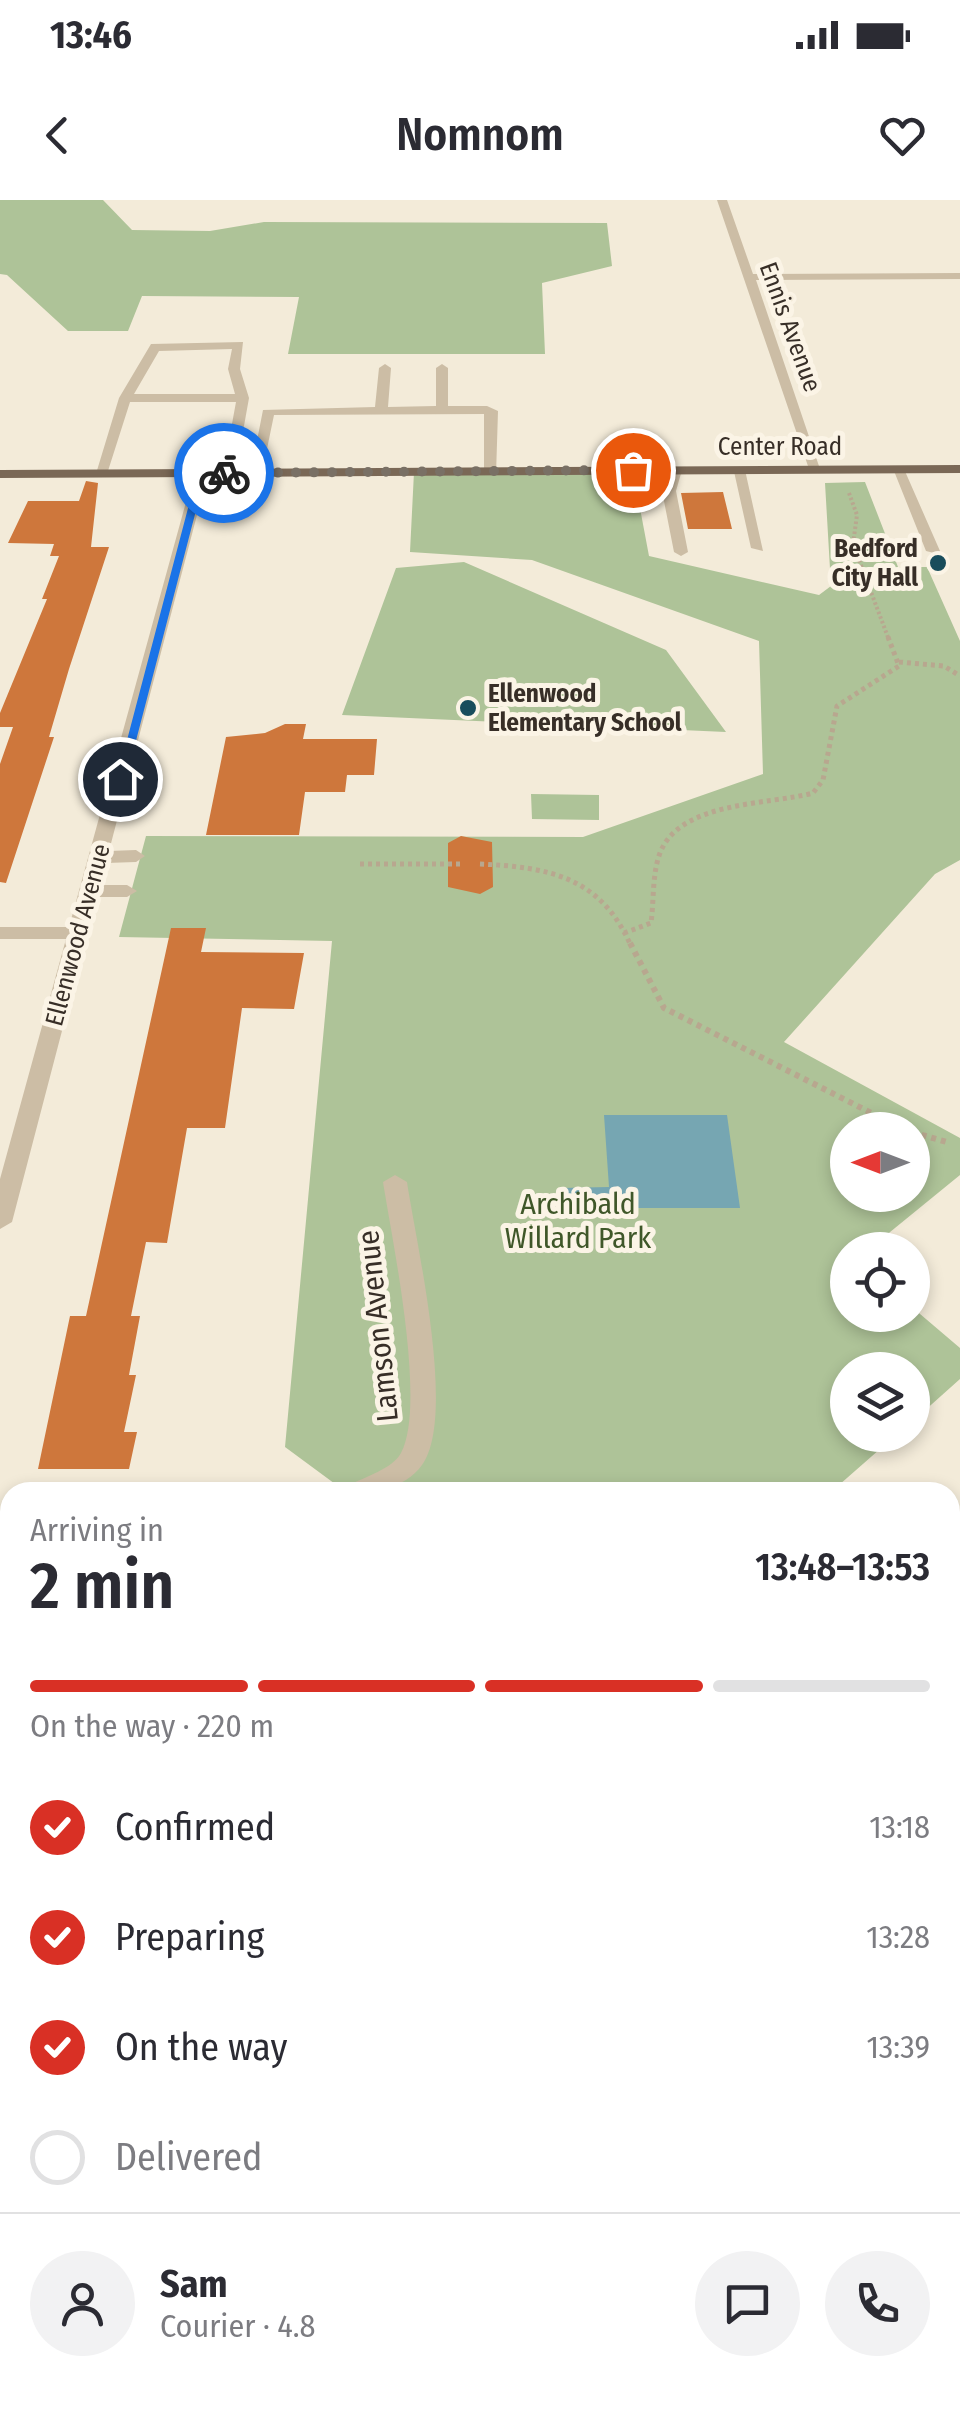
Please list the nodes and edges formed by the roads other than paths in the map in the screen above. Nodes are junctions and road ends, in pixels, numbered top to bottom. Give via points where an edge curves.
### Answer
1 (722, 200) edge
2 (960, 276) edge
3 (748, 277) junction
4 (385, 368) dead end
5 (442, 368) dead end
6 (125, 398) junction
7 (243, 398) junction
8 (380, 410) junction
9 (442, 410) junction
10 (960, 468) edge
11 (896, 469) junction
12 (674, 470) junction
13 (738, 470) junction
14 (816, 470) junction
15 (491, 472) junction
16 (230, 473) junction
17 (254, 473) junction
18 (0, 474) edge
19 (100, 474) junction
20 (201, 474) junction
21 (758, 548) dead end
22 (933, 550) dead end
23 (681, 552) dead end
24 (100, 856) junction
25 (136, 856) dead end
26 (90, 891) junction
27 (127, 891) dead end
28 (0, 933) edge
29 (78, 933) junction
30 (395, 1182) dead end
31 (0, 1222) edge
32 (376, 1482) edge

1 - 3 street, Ennis Avenue
2 - 3 street
3 - 14 street, Ennis Avenue
4 - 8 street
5 - 9 street
6 - 7 street
6 - 7 street via 158,346 239,345 234,377
6 - 19 street
7 - 16 street
8 - 9 street
8 - 17 street via 268,414
9 - 15 street via 493,414
10 - 11 main road, Center Road
11 - 14 main road, Center Road
11 - 22 street
12 - 13 main road, Center Road
12 - 15 main road, Center Road
12 - 23 street via 669,491
13 - 14 main road, Center Road
13 - 21 street
15 - 17 main road, Center Road
16 - 17 main road, Center Road
16 - 20 main road, Center Road
18 - 19 main road, Center Road
19 - 20 main road, Center Road
20 - 24 street, Ellenwood Avenue
24 - 25 street
24 - 26 street, Ellenwood Avenue
26 - 27 street
26 - 29 street, Ellenwood Avenue
28 - 29 street
29 - 31 street, Ellenwood Avenue
30 - 32 street, Lamson Avenue via 424,1424 412,1460

